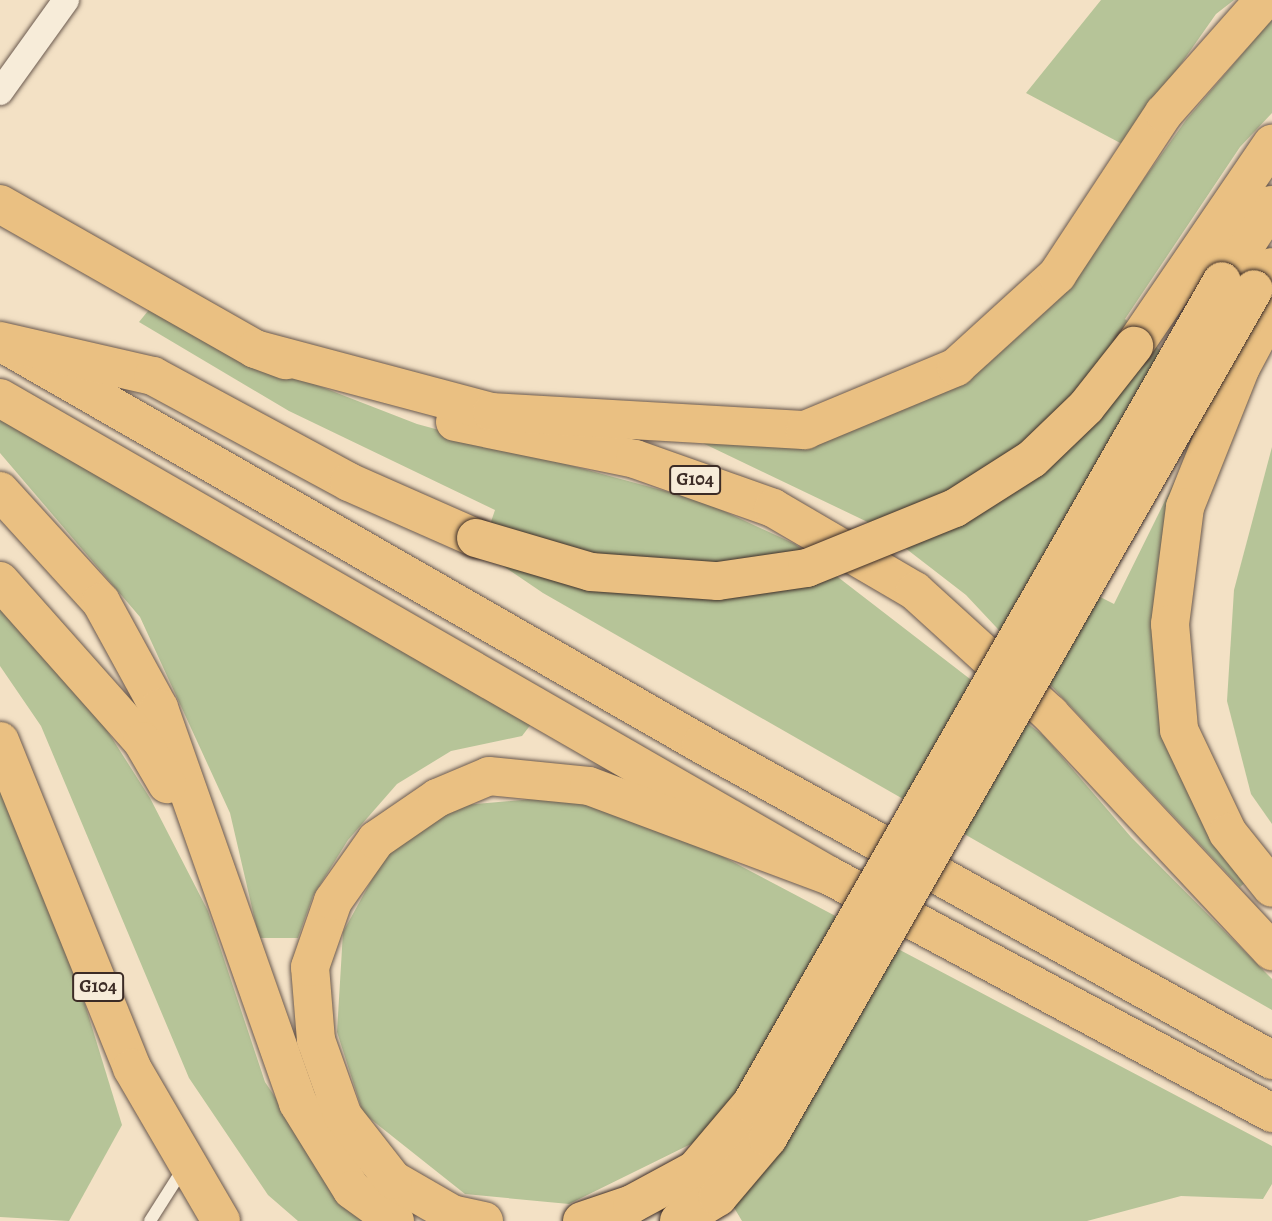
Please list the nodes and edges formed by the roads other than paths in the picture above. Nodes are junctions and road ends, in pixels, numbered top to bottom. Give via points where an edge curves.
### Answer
1 (66, 0) edge
2 (1264, 0) edge
3 (0, 92) edge
4 (1272, 144) edge
5 (0, 204) edge
6 (1272, 205) edge
7 (1255, 286) edge
8 (2, 342) edge
9 (255, 349) junction
10 (0, 398) edge
11 (0, 491) edge
12 (0, 581) edge
13 (0, 741) edge
14 (209, 858) junction
15 (830, 876) junction
16 (1272, 888) edge
17 (1272, 951) edge
18 (1272, 1060) edge
19 (1272, 1113) edge
20 (187, 1163) junction
21 (150, 1221) edge
22 (221, 1221) edge
23 (394, 1221) edge
24 (484, 1221) edge
25 (582, 1221) edge
26 (679, 1221) edge

1 - 3 street
2 - 9 highway via 1164,113 1057,275 956,367 805,430 492,412
4 - 8 highway, bridge via 1134,346 1086,407 1032,459 956,508 807,568 718,580 591,572 476,538 349,482 153,376
5 - 9 highway, G104
6 - 7 highway
7 - 16 highway via 1241,366 1185,507 1170,624 1179,730 1228,833
7 - 25 highway, bridge via 751,1104 695,1170 632,1204
7 - 26 highway, bridge via 768,1138 718,1198
8 - 18 highway via 701,744
9 - 17 highway, G104 via 451,421 635,459 773,508 903,584 1050,714
10 - 15 highway
11 - 14 highway via 101,602 159,708
12 - 14 highway via 142,741
13 - 20 highway, G104 via 132,1068
14 - 23 highway via 298,1103 352,1191
15 - 19 highway
15 - 24 highway via 589,786 489,776 437,798 376,840 333,901 310,967 316,1040 343,1116 393,1180 452,1214
20 - 21 lane
20 - 22 highway, G104

